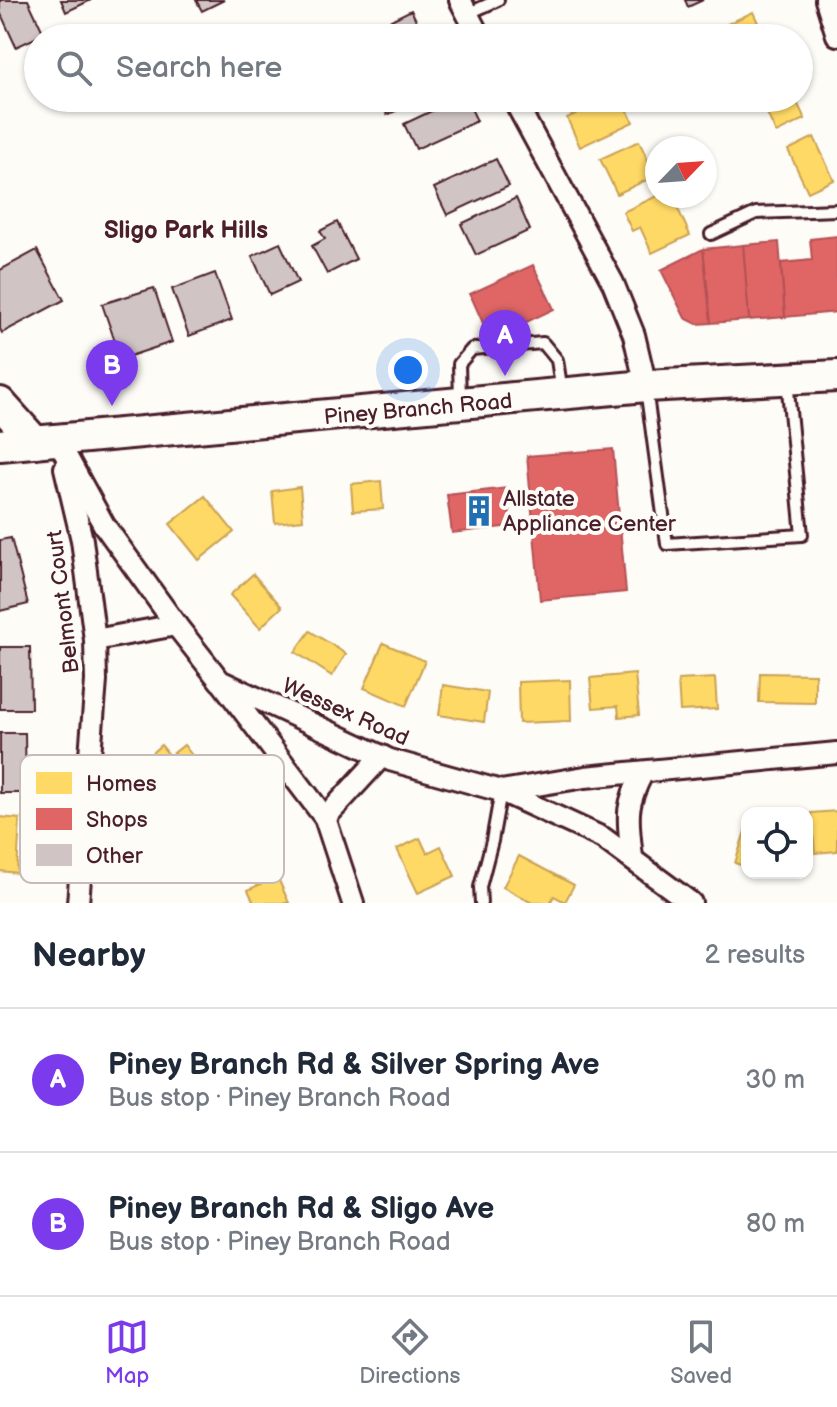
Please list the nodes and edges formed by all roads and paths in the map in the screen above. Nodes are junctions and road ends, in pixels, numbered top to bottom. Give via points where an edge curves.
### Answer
1 (498, 0) edge
2 (826, 0) edge
3 (463, 7) edge
4 (837, 35) edge
5 (521, 112) edge
6 (837, 210) edge
7 (711, 234) dead end
8 (837, 376) edge
9 (787, 378) junction
10 (646, 386) junction
11 (563, 396) junction
12 (0, 403) edge
13 (460, 405) junction
14 (46, 442) junction
15 (0, 445) edge
16 (176, 625) junction
17 (95, 640) junction
18 (220, 681) junction
19 (837, 753) edge
20 (90, 755) edge
21 (277, 755) edge
22 (382, 756) junction
23 (284, 765) edge
24 (643, 772) junction
25 (501, 791) junction
26 (325, 818) junction
27 (632, 858) junction
28 (80, 883) edge
29 (78, 903) edge
30 (353, 903) edge
31 (481, 903) edge
32 (691, 903) edge

1 - 3 lane
2 - 4 street
5 - 10 street via 613,283 634,335
6 - 7 lane via 756,213
8 - 9 main road, Piney Branch Road
9 - 10 main road, Piney Branch Road
9 - 10 lane via 802,535 667,544
10 - 11 main road, Piney Branch Road
11 - 13 main road, Piney Branch Road
11 - 13 lane via 557,360 543,343 472,349 459,364
12 - 14 main road
13 - 14 main road, Piney Branch Road
14 - 15 main road, Piney Branch Road
14 - 16 street, Wessex Road
14 - 17 street, Belmont Court via 82,540
16 - 17 street
16 - 18 street, Wessex Road
17 - 20 street, Belmont Court
18 - 21 street
18 - 22 street, Wessex Road
19 - 24 street, Wessex Road
22 - 25 street, Wessex Road
22 - 26 street
23 - 26 street
24 - 25 street, Wessex Road
24 - 27 street via 630,798
25 - 27 street via 603,838
25 - 31 lane
26 - 30 street
27 - 32 street
28 - 29 street, Belmont Court

